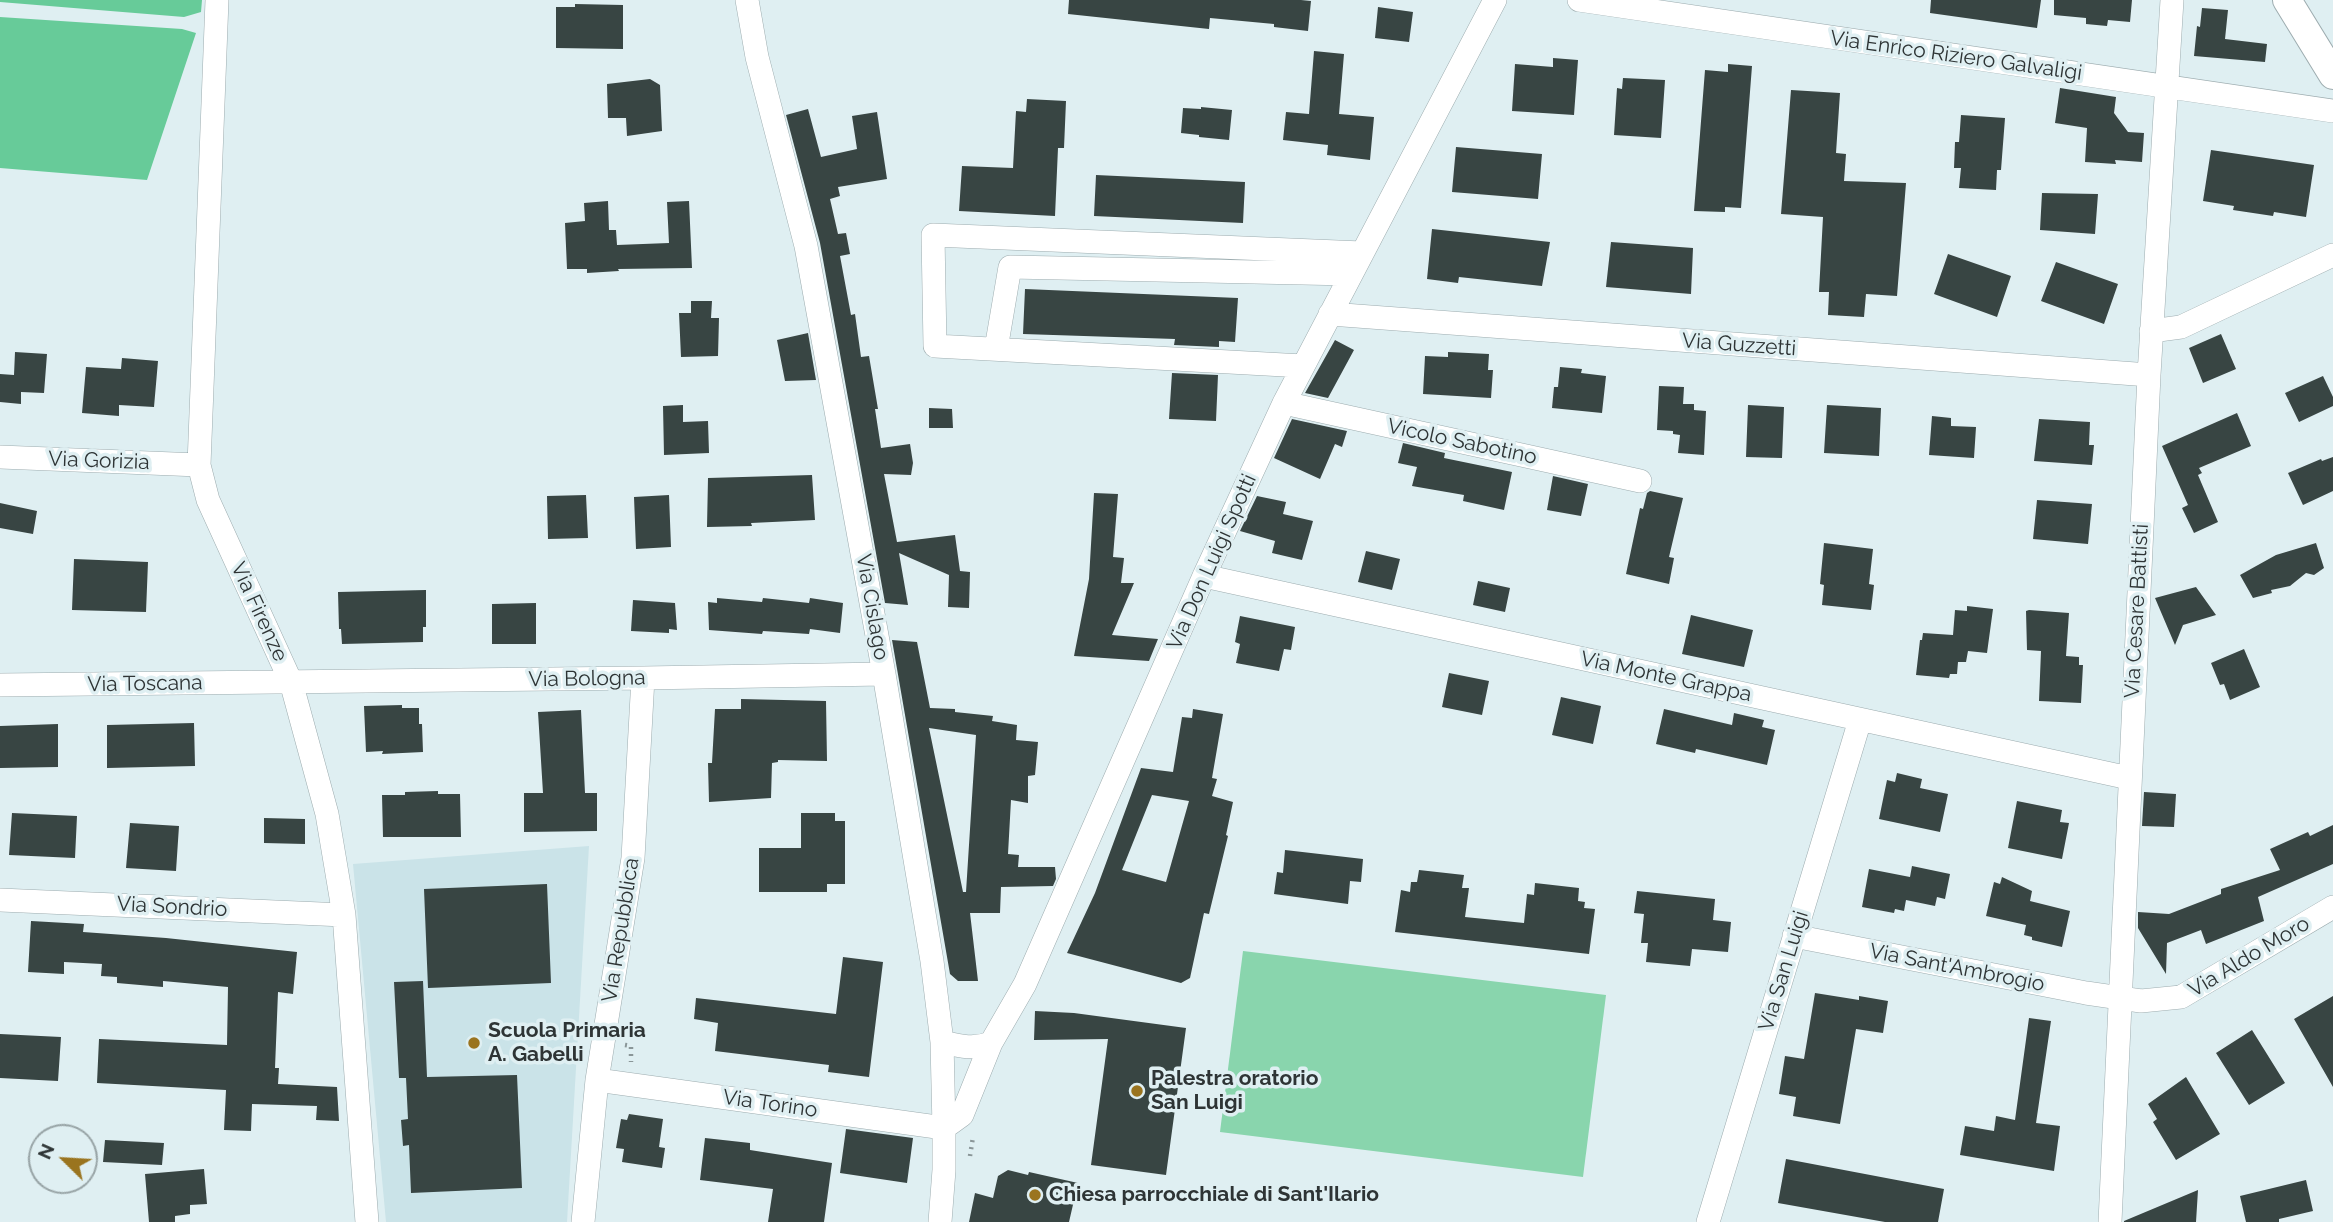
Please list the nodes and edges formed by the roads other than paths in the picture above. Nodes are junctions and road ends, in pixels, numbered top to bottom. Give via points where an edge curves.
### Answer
1 (217, 0) edge
2 (747, 0) edge
3 (1495, 0) edge
4 (1579, 0) edge
5 (2172, 0) edge
6 (2287, 0) edge
7 (2333, 75) edge
8 (2166, 87) junction
9 (2333, 111) edge
10 (1362, 253) junction
11 (2333, 255) edge
12 (1351, 274) junction
13 (1330, 314) junction
14 (2151, 331) junction
15 (996, 349) junction
16 (1303, 366) junction
17 (2149, 375) junction
18 (1284, 403) junction
19 (0, 457) edge
20 (199, 465) junction
21 (1640, 481) dead end
22 (1204, 576) junction
23 (884, 674) junction
24 (643, 678) junction
25 (291, 682) junction
26 (0, 685) edge
27 (1860, 720) junction
28 (2129, 778) junction
29 (0, 900) edge
30 (2333, 907) edge
31 (344, 915) junction
32 (1794, 936) junction
33 (2120, 999) junction
34 (942, 1042) junction
35 (991, 1043) junction
36 (597, 1080) junction
37 (944, 1128) junction
38 (367, 1222) edge
39 (583, 1222) edge
40 (940, 1222) edge
41 (1708, 1222) edge
42 (2109, 1222) edge

1 - 20 street, Via Firenze
2 - 23 street, Via Cislago via 757,57 806,246
3 - 10 street, Via Don Luigi Spotti
4 - 8 street, Via Enrico Riziero Galvaligi
5 - 8 street, Via Cesare Battisti
6 - 7 street
8 - 9 street, Via Enrico Riziero Galvaligi
8 - 14 street, Via Cesare Battisti
10 - 12 street, Via Don Luigi Spotti
10 - 15 street via 933,235 935,346
11 - 14 street via 2181,327
12 - 13 street, Via Don Luigi Spotti
12 - 15 street via 1010,267
13 - 16 street, Via Don Luigi Spotti
13 - 17 street, Via Guzzetti
14 - 17 street, Via Cesare Battisti
15 - 16 street
16 - 18 street, Via Don Luigi Spotti
17 - 28 street, Via Cesare Battisti
18 - 21 street, Vicolo Sabotino
18 - 22 street, Via Don Luigi Spotti
19 - 20 street, Via Gorizia
20 - 25 street, Via Firenze via 208,500
22 - 27 street, Via Monte Grappa
22 - 35 street, Via Don Luigi Spotti via 1025,984
23 - 24 street, Via Bologna
23 - 34 street, Via Cislago
24 - 25 street, Via Bologna
24 - 36 street, Via Repubblica via 633,858
25 - 26 street, Via Toscana
25 - 31 street, Via Firenze via 327,814
27 - 28 street, Via Monte Grappa
27 - 32 street, Via San Luigi
28 - 33 street, Via Cesare Battisti
29 - 31 street, Via Sondrio
30 - 33 street, Via Aldo Moro via 2188,995 2155,1001
31 - 38 street, Via Firenze
32 - 33 street, Via Sant'Ambrogio
32 - 41 street, Via San Luigi
33 - 42 street, Via Cesare Battisti
34 - 35 street via 970,1048
34 - 37 street, Via Cislago
35 - 37 street, Via Don Luigi Spotti via 961,1115
36 - 37 street, Via Torino
36 - 39 street, Via Repubblica
37 - 40 street, Via Cislago

